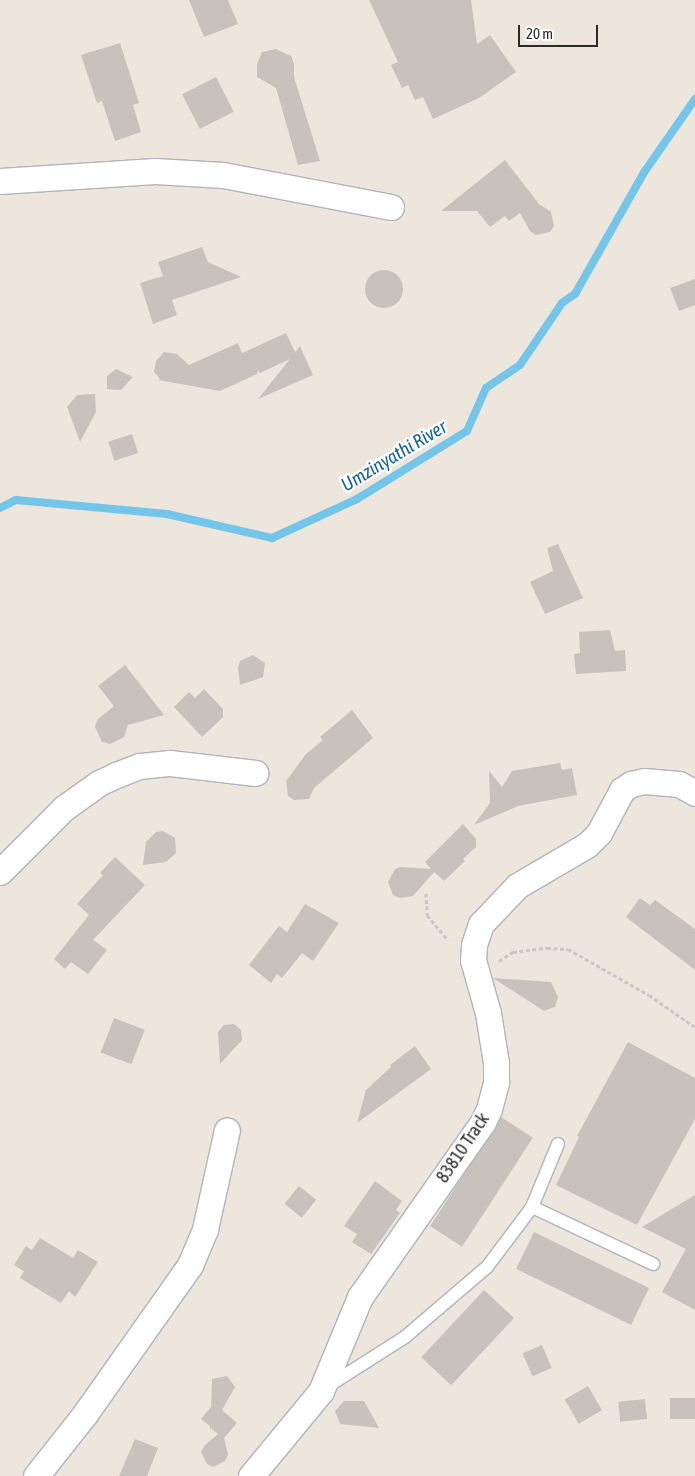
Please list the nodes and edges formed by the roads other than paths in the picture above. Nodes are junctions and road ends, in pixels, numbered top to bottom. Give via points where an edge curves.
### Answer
1 (0, 181) edge
2 (391, 207) dead end
3 (255, 773) dead end
4 (695, 793) edge
5 (0, 872) edge
6 (227, 1130) dead end
7 (558, 1144) dead end
8 (532, 1208) junction
9 (654, 1264) dead end
10 (321, 1391) junction
11 (36, 1476) edge
12 (250, 1476) edge

1 - 2 street via 89,174 174,172 223,175
3 - 5 street via 170,763 140,766 116,775 64,808
4 - 10 street, 83810 Track via 679,784 644,780 622,790 599,833 587,845 518,886 481,924 474,945 477,975 496,1063 496,1082 489,1109 484,1122 360,1297
6 - 11 street via 205,1229 190,1266 85,1414
7 - 8 lane
8 - 9 lane
8 - 10 lane via 487,1267 460,1292 405,1337
10 - 12 street, 83810 Track

